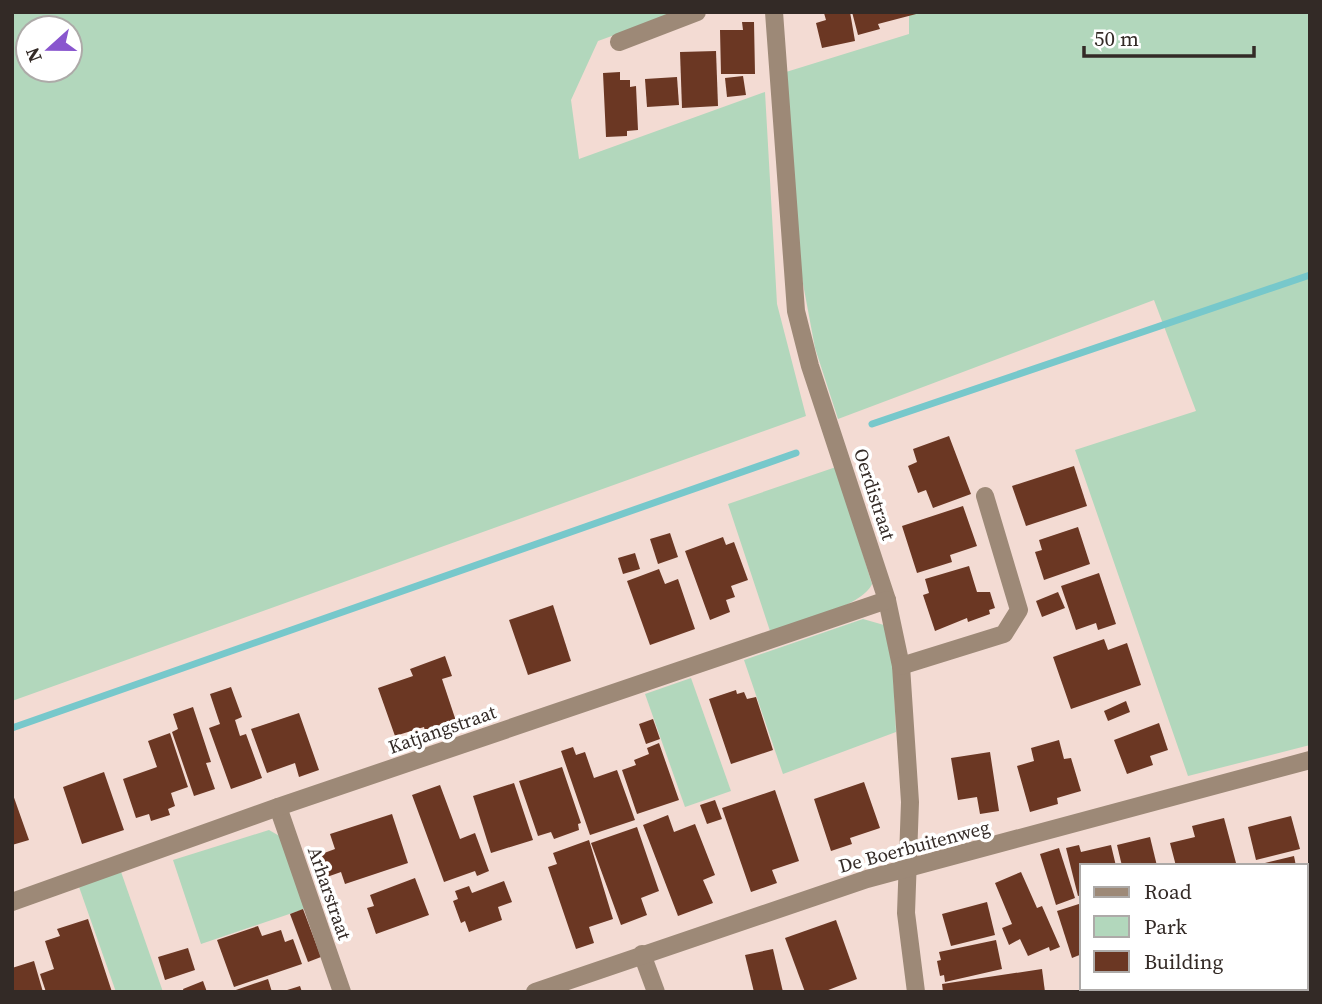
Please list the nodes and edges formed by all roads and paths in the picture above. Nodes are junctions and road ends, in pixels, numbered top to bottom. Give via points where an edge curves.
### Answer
1 (697, 12) edge
2 (774, 12) edge
3 (619, 42) dead end
4 (985, 496) dead end
5 (887, 600) junction
6 (901, 666) junction
7 (1310, 760) edge
8 (278, 807) junction
9 (909, 867) junction
10 (12, 902) edge
11 (642, 954) junction
12 (342, 992) edge
13 (534, 992) edge
14 (656, 992) edge
15 (916, 992) edge

1 - 3 street
2 - 5 street, Oerdistraat via 796,311
4 - 6 street via 1019,610 1004,634
5 - 6 street, Oerdistraat
5 - 8 street, Katjangstraat
6 - 9 street, Oerdistraat
7 - 9 street, De Boerbuitenweg
8 - 10 street, Katjangstraat
8 - 12 street, Arharstraat
9 - 11 street, De Boerbuitenweg
9 - 15 street, Oerdistraat via 906,913
11 - 13 street, De Boerbuitenweg
11 - 14 street

